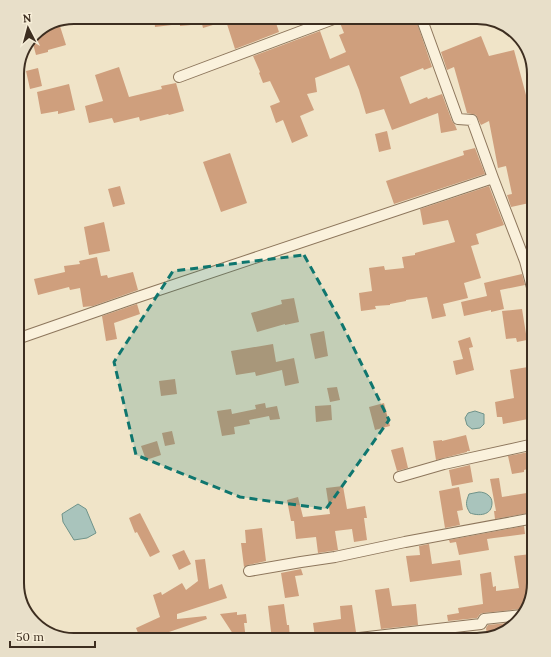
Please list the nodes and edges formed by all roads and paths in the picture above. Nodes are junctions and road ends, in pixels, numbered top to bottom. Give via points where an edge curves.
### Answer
1 (320, 24) edge
2 (424, 24) edge
3 (179, 77) dead end
4 (493, 178) junction
5 (527, 253) edge
6 (24, 337) edge
7 (527, 446) edge
8 (399, 477) dead end
9 (527, 519) edge
10 (249, 571) dead end
11 (514, 616) edge
12 (403, 633) edge

1 - 3 street
2 - 4 street via 458,119 472,120
4 - 5 street
4 - 6 street
7 - 8 street
9 - 10 street
11 - 12 street via 484,619 481,624

